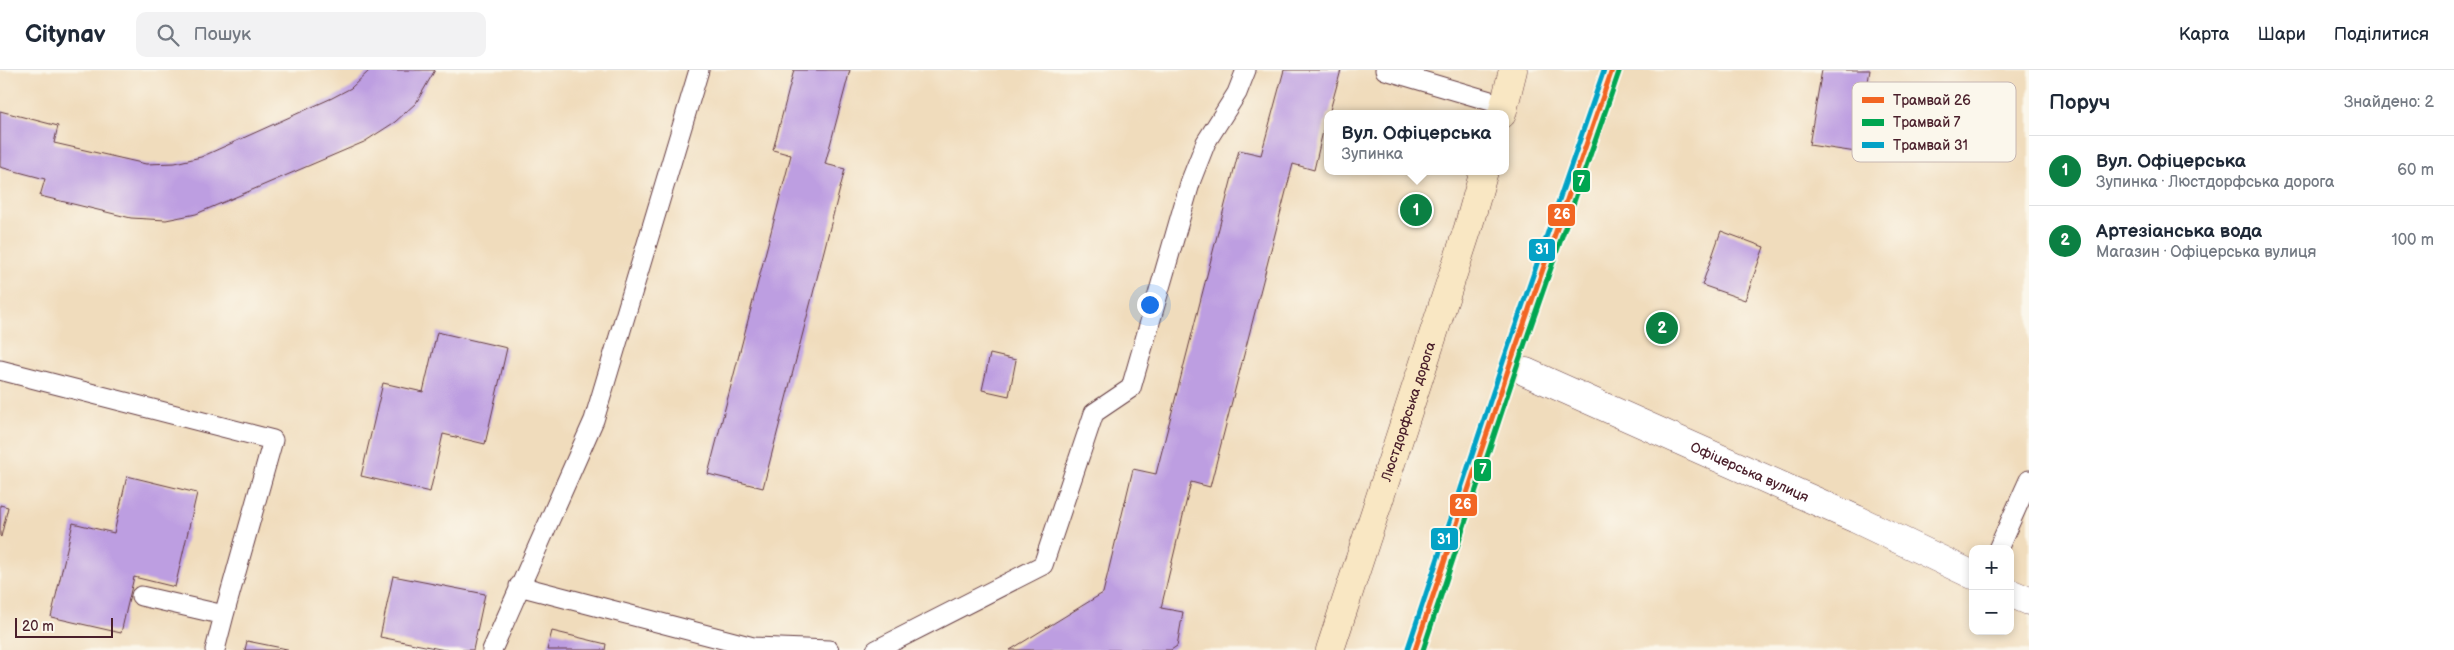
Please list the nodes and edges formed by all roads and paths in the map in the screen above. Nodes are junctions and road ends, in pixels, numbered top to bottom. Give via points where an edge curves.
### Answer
1 (699, 70) edge
2 (1246, 70) edge
3 (1385, 70) edge
4 (1513, 70) edge
5 (1503, 109) edge
6 (1483, 175) edge
7 (0, 370) edge
8 (1526, 372) dead end
9 (2029, 480) edge
10 (2000, 545) edge
11 (1969, 573) edge
12 (519, 586) junction
13 (2014, 595) edge
14 (141, 596) dead end
15 (2029, 601) edge
16 (224, 615) junction
17 (215, 650) edge
18 (492, 650) edge
19 (829, 650) edge
20 (876, 650) edge
21 (1330, 650) edge

1 - 12 lane via 594,420
2 - 20 lane via 1237,92 1206,142 1191,180 1131,388 1094,413 1043,565
3 - 5 lane
4 - 5 main road
6 - 21 main road, Люстдорфська дорога
7 - 16 lane via 273,440
8 - 11 street, Офіцерська вулиця via 1856,519
9 - 10 lane
12 - 18 lane
12 - 19 lane via 753,647
13 - 15 street
14 - 16 lane
16 - 17 lane

